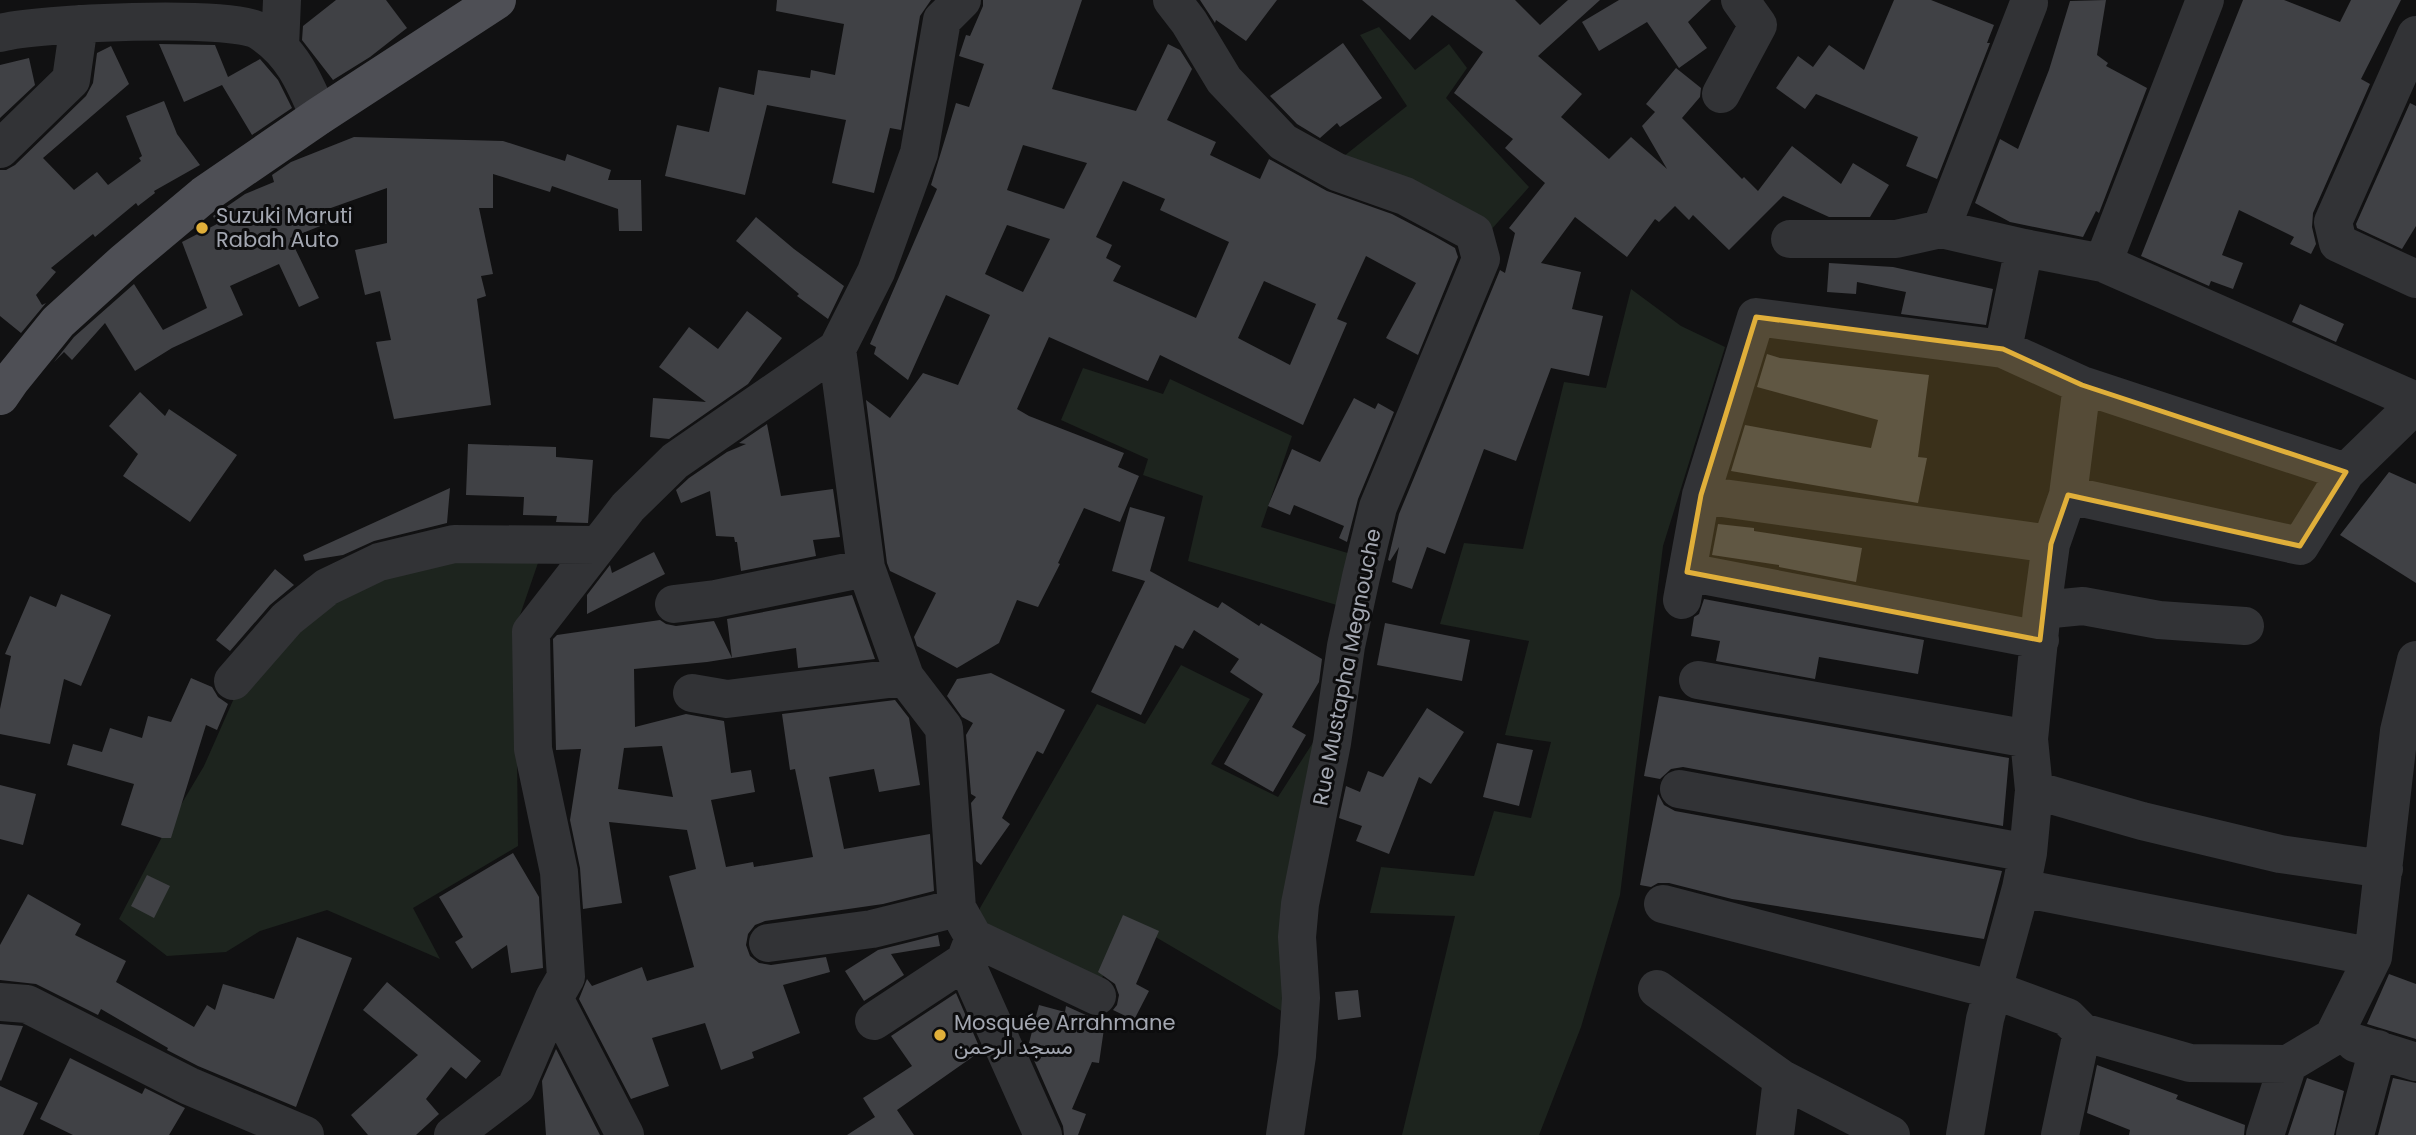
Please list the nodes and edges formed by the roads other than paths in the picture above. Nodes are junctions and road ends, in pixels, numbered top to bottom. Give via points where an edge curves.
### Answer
1 (282, 0) edge
2 (497, 0) edge
3 (962, 0) edge
4 (1172, 0) edge
5 (1740, 0) edge
6 (2205, 0) edge
7 (2032, 1) edge
8 (79, 24) junction
9 (0, 33) edge
10 (2416, 35) edge
11 (280, 47) junction
12 (1721, 94) dead end
13 (319, 116) junction
14 (0, 149) edge
15 (1941, 229) junction
16 (1790, 239) dead end
17 (2024, 248) junction
18 (2103, 262) junction
19 (2416, 279) edge
20 (837, 349) junction
21 (2003, 349) junction
22 (2082, 385) junction
23 (0, 396) edge
24 (2416, 403) edge
25 (2346, 472) junction
26 (1701, 495) junction
27 (2068, 495) junction
28 (2051, 544) junction
29 (598, 545) junction
30 (866, 568) junction
31 (674, 604) dead end
32 (2041, 625) junction
33 (2245, 626) dead end
34 (2416, 660) edge
35 (905, 677) junction
36 (1699, 680) dead end
37 (233, 681) dead end
38 (692, 693) dead end
39 (2029, 739) junction
40 (1679, 789) dead end
41 (2034, 790) junction
42 (2384, 869) junction
43 (2025, 871) junction
44 (1663, 904) dead end
45 (965, 936) junction
46 (768, 943) dead end
47 (2373, 957) junction
48 (1657, 989) dead end
49 (1994, 990) junction
50 (1097, 996) dead end
51 (554, 998) junction
52 (0, 1002) edge
53 (874, 1021) dead end
54 (2082, 1032) junction
55 (2333, 1037) junction
56 (2378, 1049) junction
57 (2416, 1062) edge
58 (2288, 1065) junction
59 (1782, 1079) junction
60 (305, 1135) edge
61 (453, 1135) edge
62 (625, 1135) edge
63 (1043, 1135) edge
64 (1285, 1135) edge
65 (1775, 1135) edge
66 (1891, 1135) edge
67 (1965, 1135) edge
68 (2060, 1135) edge
69 (2265, 1135) edge
70 (2355, 1135) edge

1 - 11 street
2 - 13 main road
3 - 20 street via 942,20 919,153 876,272
4 - 64 street, Rue Mustapha Megnouche via 1224,80 1283,142 1337,172 1405,196 1474,233 1481,259 1378,508 1361,577 1300,904 1301,998
5 - 12 street via 1758,25
6 - 18 street
7 - 15 street
8 - 9 street
8 - 11 street via 211,23 257,29
8 - 14 street via 71,80
10 - 19 street via 2333,222 2338,243
11 - 13 street via 303,76
13 - 23 main road via 204,195 124,262 58,322
15 - 16 street via 1896,239
15 - 17 street
17 - 18 street
17 - 21 street
18 - 24 street
20 - 29 street via 675,461 628,507
20 - 30 street
21 - 22 street
21 - 26 street via 1756,317
22 - 25 street
22 - 27 street
24 - 25 street
25 - 27 street via 2300,545
26 - 28 street
26 - 32 street via 1684,586
27 - 28 street
28 - 32 street
29 - 37 street via 454,544 379,562 327,587 287,619
29 - 51 street via 531,632 533,749 559,872 566,977
30 - 31 street
30 - 35 street
32 - 33 street via 2083,606 2159,620
32 - 39 street
34 - 42 street via 2399,731
35 - 38 street via 727,699
35 - 45 street via 944,728
36 - 39 street
39 - 41 street
40 - 43 street
41 - 42 street via 2280,854
41 - 43 street
42 - 47 street
43 - 47 street
43 - 49 street
44 - 49 street
45 - 46 street via 872,929
45 - 50 street
45 - 53 street
45 - 63 street
47 - 55 street
48 - 59 street
49 - 54 street via 2067,1017
49 - 67 street
51 - 61 street via 516,1087
51 - 62 street
52 - 60 street via 27,1004 189,1086
54 - 58 street via 2190,1063
54 - 68 street
55 - 56 street
55 - 58 street
56 - 57 street
56 - 70 street
58 - 69 street
59 - 65 street
59 - 66 street

